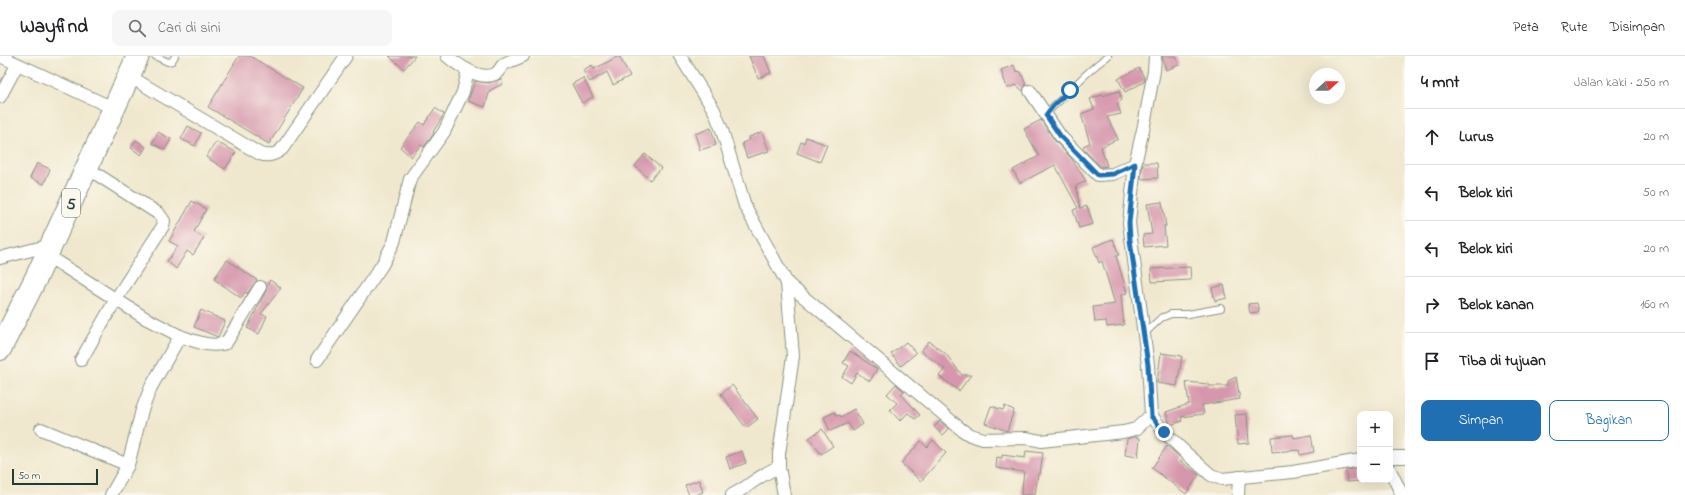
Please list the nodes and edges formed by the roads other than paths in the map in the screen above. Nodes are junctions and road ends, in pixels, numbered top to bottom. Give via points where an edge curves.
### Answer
1 (0, 56) edge
2 (138, 56) edge
3 (155, 56) edge
4 (175, 56) edge
5 (346, 56) edge
6 (447, 56) edge
7 (523, 56) edge
8 (680, 56) edge
9 (1108, 56) edge
10 (1155, 56) edge
11 (17, 65) junction
12 (468, 70) junction
13 (129, 76) junction
14 (1030, 91) dead end
15 (0, 97) edge
16 (115, 110) junction
17 (1046, 115) junction
18 (1135, 164) junction
19 (87, 168) junction
20 (49, 250) junction
21 (0, 258) edge
22 (787, 283) junction
23 (260, 287) dead end
24 (116, 300) junction
25 (1221, 308) dead end
26 (1144, 334) junction
27 (180, 336) junction
28 (0, 349) edge
29 (81, 360) dead end
30 (317, 360) dead end
31 (1151, 416) junction
32 (41, 429) dead end
33 (1405, 457) edge
34 (1393, 458) edge
35 (1357, 461) edge
36 (128, 465) junction
37 (779, 467) junction
38 (1393, 476) edge
39 (1239, 477) junction
40 (111, 495) edge
41 (732, 495) edge
42 (784, 495) edge
43 (1238, 495) edge
44 (1402, 495) edge

1 - 11 street
2 - 13 highway, 5
3 - 4 lane via 168,62
5 - 13 street via 282,149 268,156 260,154
6 - 12 street
7 - 12 street via 505,64 492,75 481,76
8 - 22 street via 714,110 745,206
9 - 17 lane via 1081,78
10 - 18 street
11 - 15 street
11 - 16 street
12 - 30 street via 463,92 444,132 410,179 394,242 382,265
13 - 16 highway, 5
14 - 17 street
16 - 19 highway, 5
17 - 18 street via 1061,137 1098,175 1113,174
18 - 26 street via 1129,223
19 - 20 highway, 5
19 - 24 street via 159,214 164,221
20 - 21 street
20 - 24 street
20 - 28 highway, 5
22 - 31 street via 970,436 983,439 1027,438 1041,441 1123,432 1136,429
22 - 37 street via 793,356
23 - 27 street via 226,343 203,343
24 - 27 street
24 - 29 street
25 - 26 lane via 1188,314 1171,314 1161,318
26 - 31 street
27 - 36 street via 149,392 135,431
31 - 39 street via 1165,433 1212,476
32 - 36 street
33 - 34 street
35 - 39 street via 1293,472
36 - 40 street
37 - 41 street via 762,474
37 - 42 street
38 - 44 street
39 - 43 street

